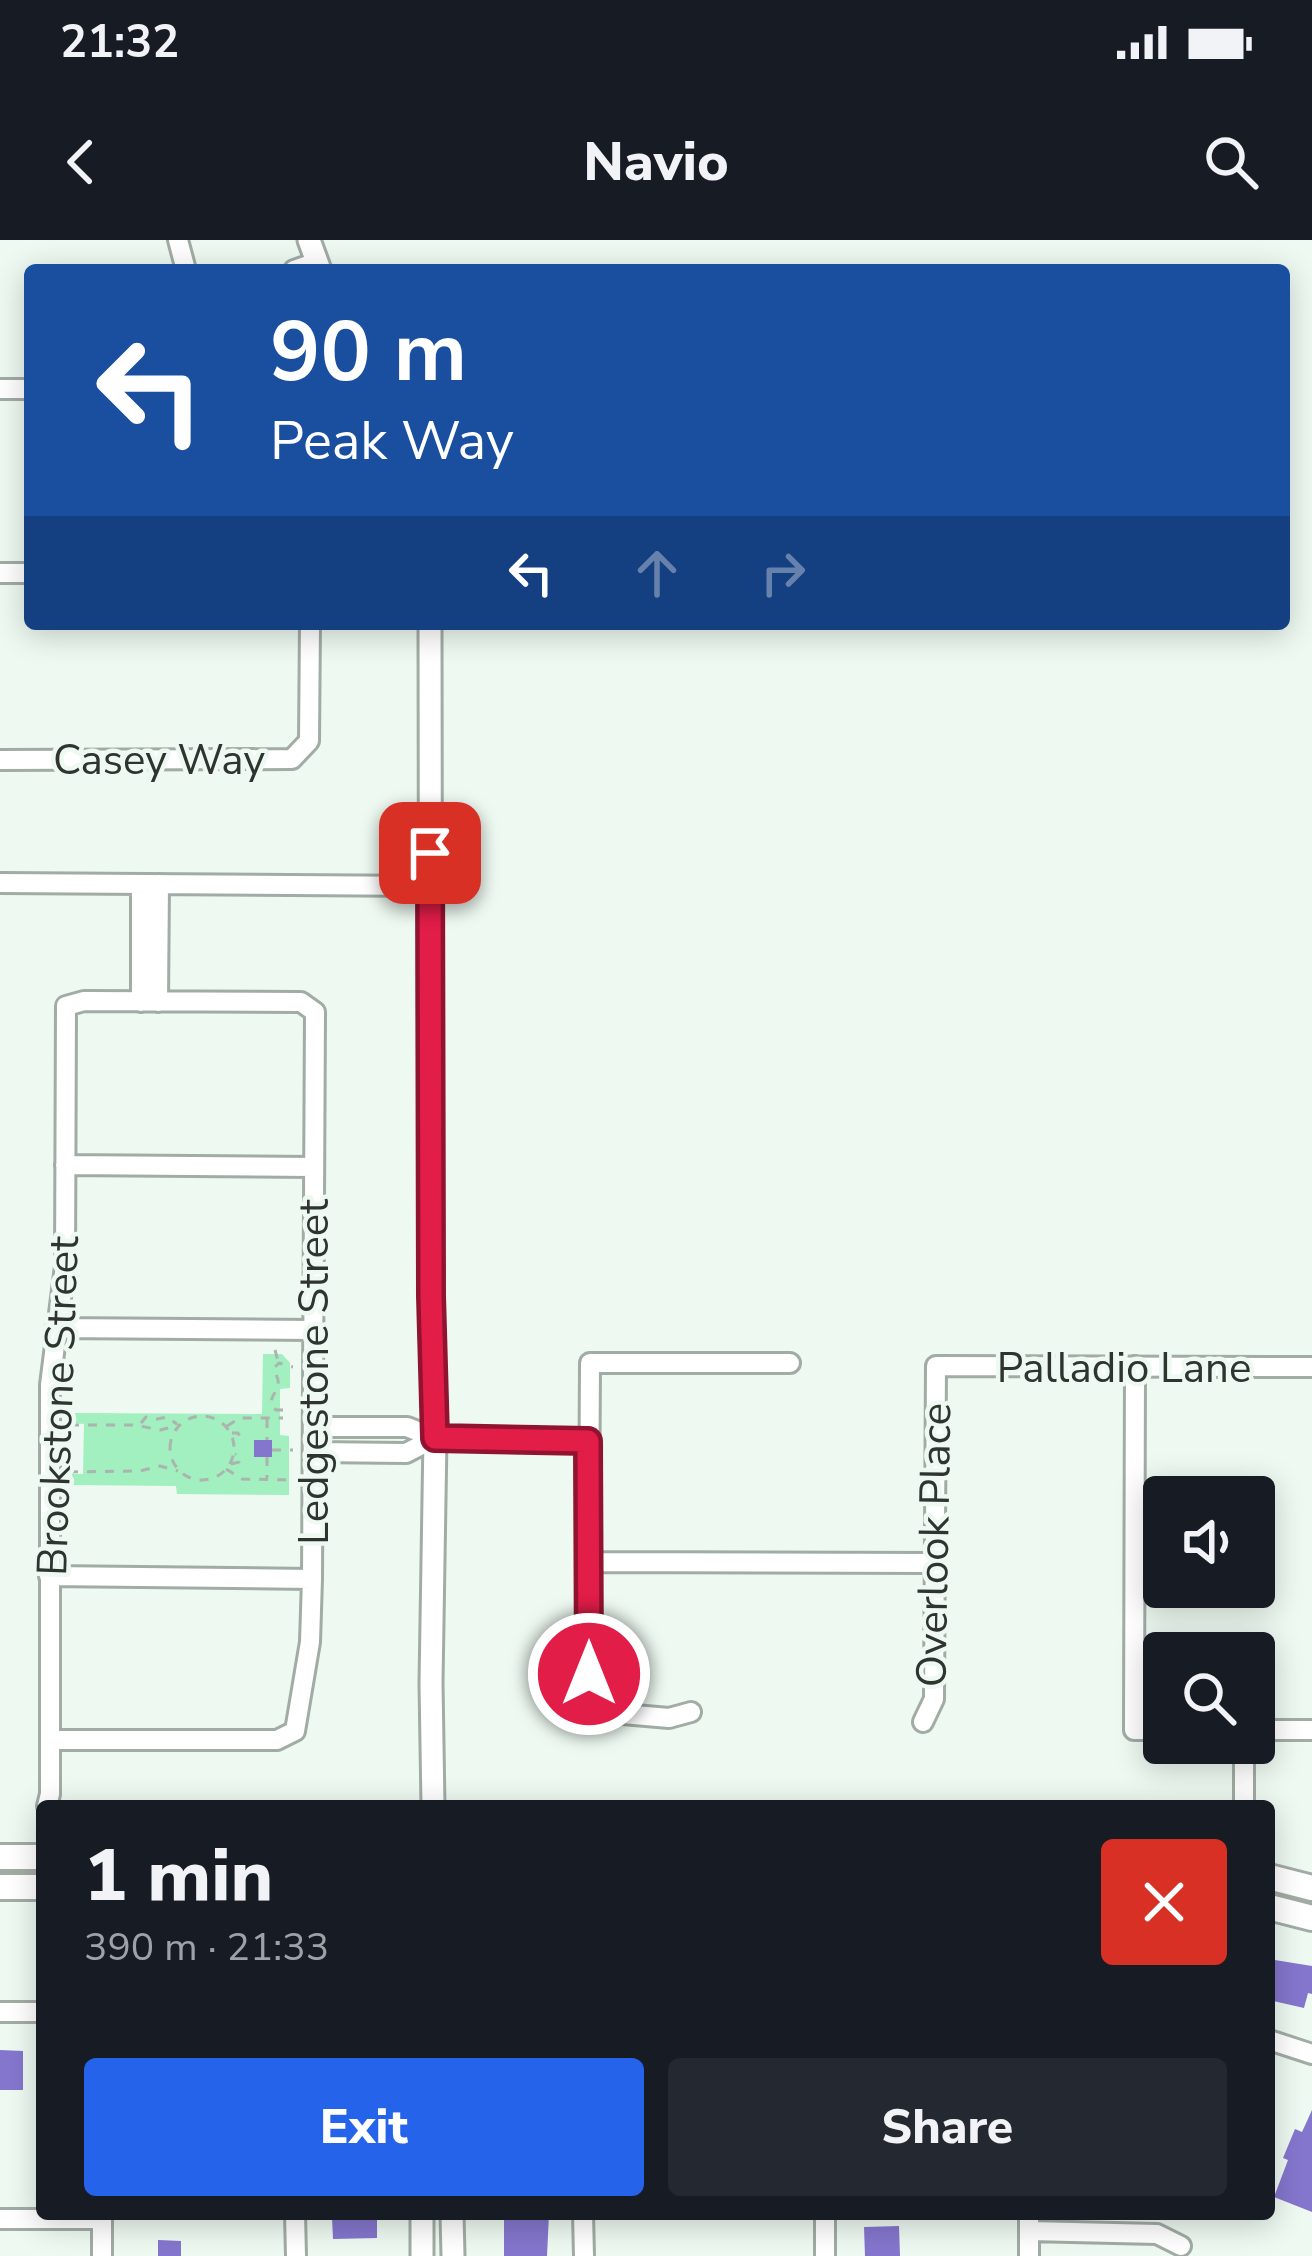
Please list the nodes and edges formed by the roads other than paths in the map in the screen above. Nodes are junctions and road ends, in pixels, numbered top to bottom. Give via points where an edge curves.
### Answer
1 (310, 630) edge
2 (430, 630) edge
3 (0, 760) edge
4 (0, 883) edge
5 (150, 884) junction
6 (431, 886) junction
7 (150, 1002) junction
8 (65, 1165) junction
9 (314, 1167) junction
10 (56, 1328) junction
11 (313, 1330) junction
12 (790, 1363) dead end
13 (936, 1366) joint
14 (1136, 1366) junction
15 (1312, 1367) edge
16 (313, 1427) junction
17 (435, 1438) junction
18 (588, 1441) junction
19 (303, 1451) junction
20 (589, 1562) junction
21 (935, 1563) junction
22 (49, 1576) junction
23 (312, 1579) junction
24 (691, 1712) dead end
25 (923, 1722) dead end
26 (1143, 1730) edge
27 (1275, 1730) edge
28 (1312, 1730) edge
29 (50, 1740) junction
30 (1244, 1764) edge
31 (48, 1800) edge
32 (433, 1800) edge
33 (1244, 1800) edge
34 (0, 1857) edge
35 (36, 1857) edge
36 (1275, 1879) edge
37 (0, 1887) edge
38 (36, 1888) edge
39 (1312, 1888) edge
40 (1275, 1909) edge
41 (1312, 1918) edge
42 (0, 2012) edge
43 (36, 2012) edge
44 (1275, 2042) edge
45 (1312, 2054) edge
46 (0, 2219) edge
47 (36, 2219) edge
48 (102, 2220) edge
49 (296, 2220) edge
50 (422, 2220) edge
51 (452, 2220) edge
52 (583, 2220) edge
53 (825, 2220) edge
54 (1029, 2223) edge
55 (1181, 2246) dead end
56 (101, 2256) edge
57 (296, 2256) edge
58 (422, 2256) edge
59 (453, 2256) edge
60 (584, 2256) edge
61 (825, 2256) edge
62 (1029, 2256) edge

1 - 3 street, Casey Way via 309,740 292,759
2 - 6 street
4 - 5 street
5 - 6 street
5 - 7 street
6 - 17 street
7 - 8 street, Brookstone Street via 66,1006
7 - 9 street, Ledgestone Street via 301,1002 315,1012
8 - 9 street
8 - 10 street, Brookstone Street
9 - 11 street, Ledgestone Street
10 - 11 street
10 - 22 street, Brookstone Street
11 - 16 street, Ledgestone Street
12 - 18 street via 590,1363
13 - 14 street, Palladio Lane
13 - 21 street, Overlook Place
14 - 15 street, Palladio Lane
14 - 26 street via 1134,1730
16 - 17 street via 406,1427
16 - 19 street, Ledgestone Street
17 - 18 street
17 - 19 street via 406,1453
17 - 32 street
18 - 20 street
19 - 23 street, Ledgestone Street
20 - 21 street
20 - 24 street via 588,1711 669,1718
21 - 25 street, Overlook Place via 934,1699
22 - 23 street
22 - 29 street, Brookstone Street
23 - 29 street, Ledgestone Street via 295,1731 277,1740
27 - 28 street
29 - 31 street, Brookstone Street
30 - 33 street
34 - 35 main road
36 - 39 main road
37 - 38 main road
40 - 41 main road
42 - 43 street
44 - 45 street
46 - 47 street
48 - 56 street
49 - 57 street
50 - 58 street
51 - 59 street
52 - 60 street
53 - 61 street
54 - 55 street via 1157,2234
54 - 62 street

